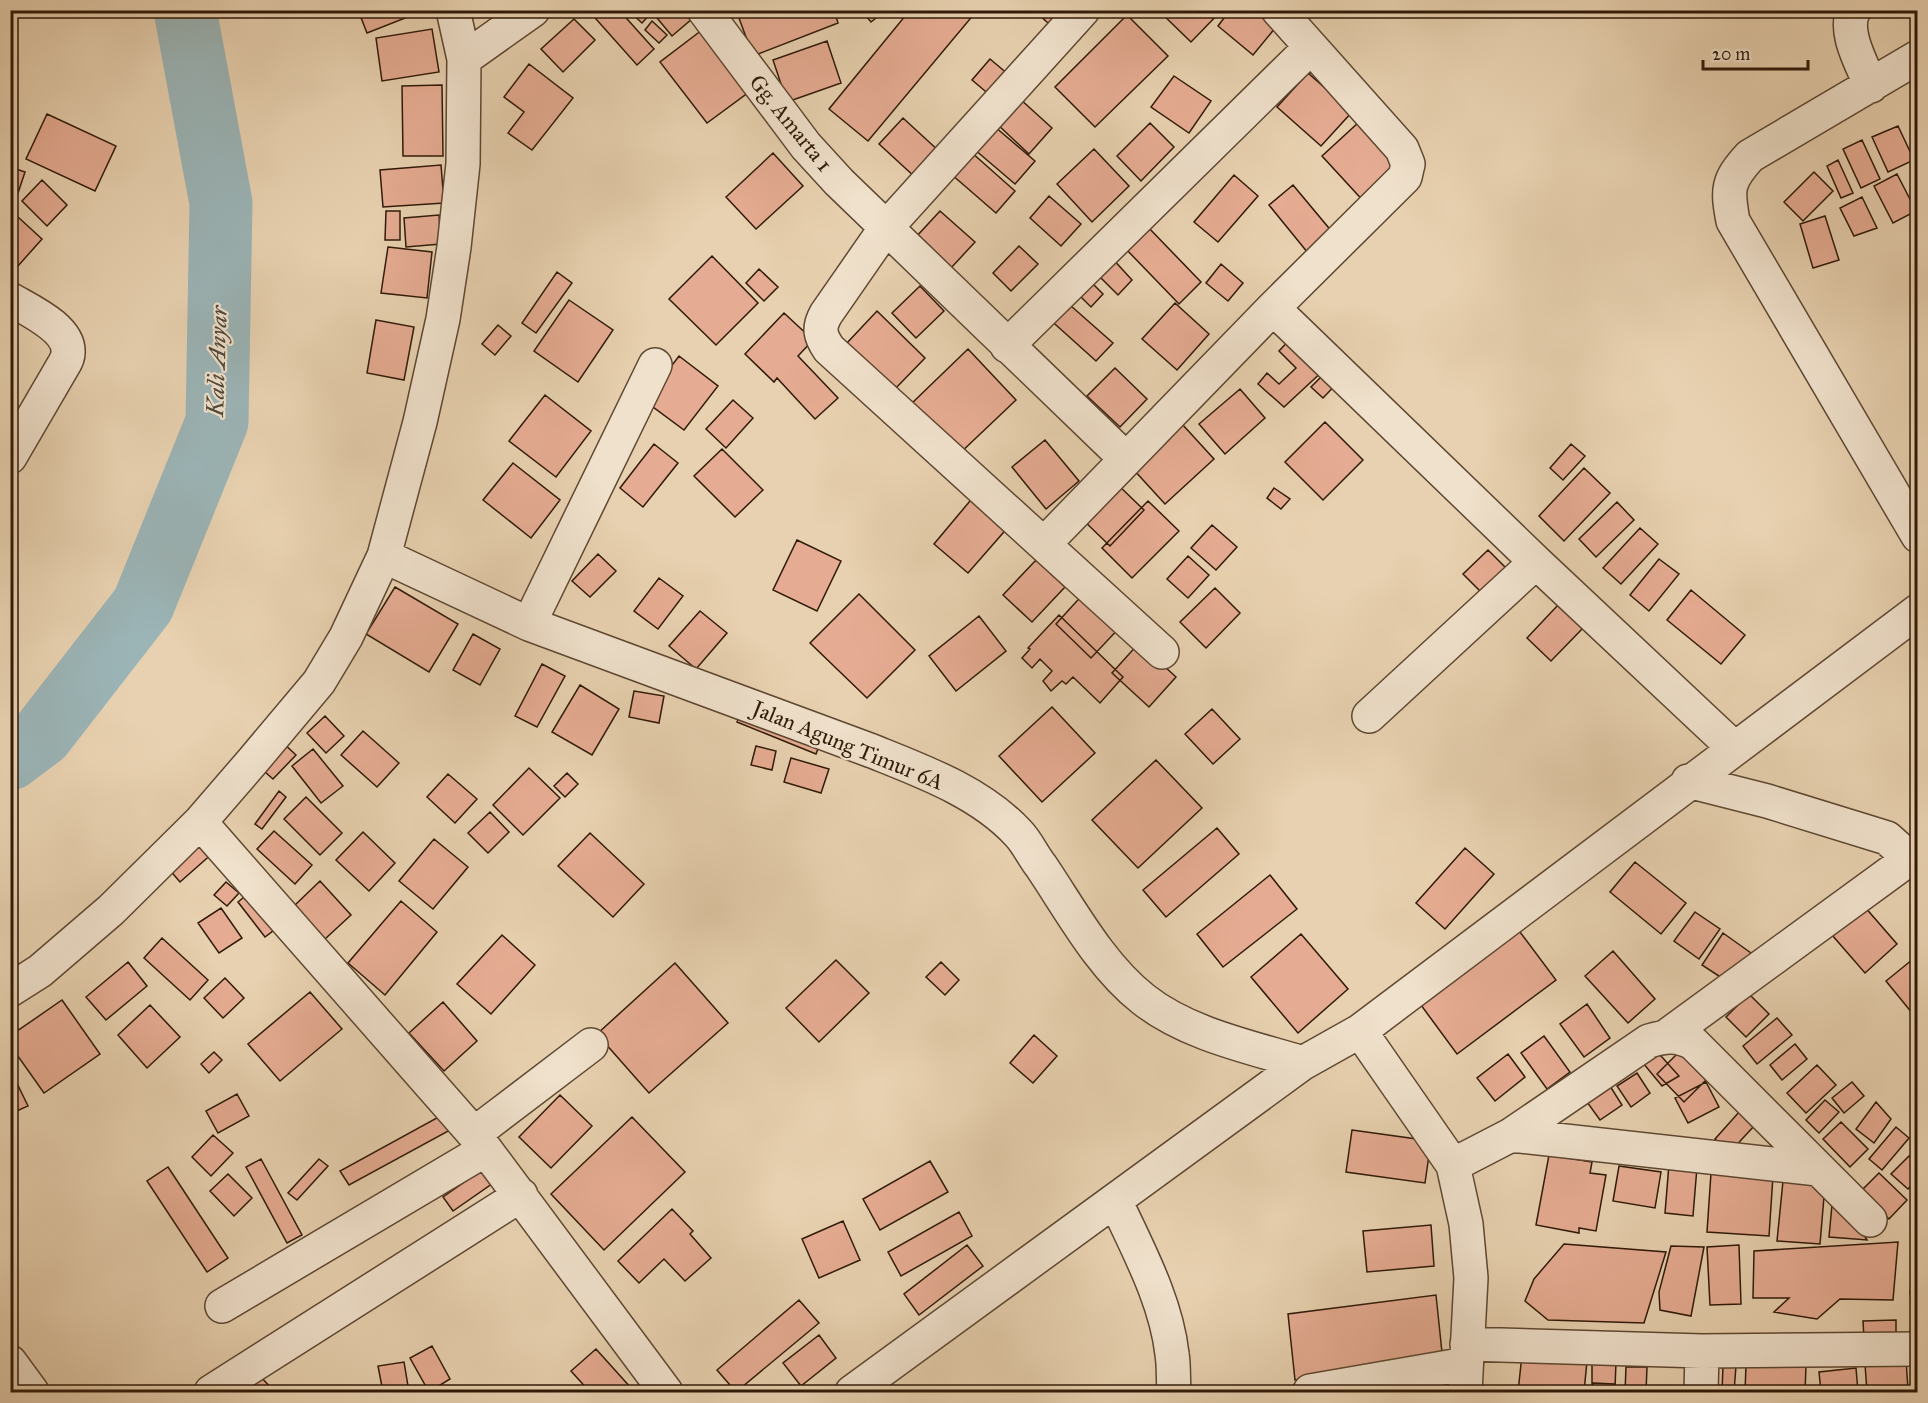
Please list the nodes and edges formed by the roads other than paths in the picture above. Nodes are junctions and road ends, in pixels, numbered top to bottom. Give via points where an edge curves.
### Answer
1 (453, 10) edge
2 (533, 10) edge
3 (704, 10) edge
4 (1083, 10) edge
5 (1278, 10) edge
6 (1854, 10) edge
7 (1311, 47) junction
8 (1917, 57) edge
9 (464, 60) junction
10 (1871, 86) junction
11 (885, 229) junction
12 (10, 299) edge
13 (1273, 308) junction
14 (1007, 346) junction
15 (655, 364) dead end
16 (10, 457) edge
17 (1126, 459) junction
18 (1917, 536) edge
19 (1045, 543) junction
20 (384, 556) junction
21 (1536, 562) junction
22 (1917, 611) edge
23 (529, 624) junction
24 (1162, 652) dead end
25 (1369, 716) dead end
26 (1733, 747) junction
27 (1688, 782) junction
28 (200, 822) junction
29 (10, 990) edge
30 (1360, 1031) junction
31 (1668, 1035) junction
32 (591, 1045) dead end
33 (1303, 1063) junction
34 (1502, 1138) junction
35 (480, 1142) junction
36 (1457, 1162) junction
37 (1818, 1169) junction
38 (521, 1195) junction
39 (1115, 1200) junction
40 (1870, 1220) dead end
41 (222, 1306) dead end
42 (1917, 1349) edge
43 (1702, 1351) junction
44 (10, 1362) edge
45 (1466, 1367) edge
46 (1174, 1391) edge
47 (1310, 1391) edge
48 (32, 1392) edge
49 (210, 1392) edge
50 (666, 1392) edge
51 (852, 1392) edge
52 (1701, 1392) edge

1 - 9 street
2 - 9 street
3 - 11 street, Gg. Amarta 1 via 806,146
4 - 11 street
5 - 7 street
6 - 10 street via 1850,24
7 - 13 street via 1402,148 1408,171
7 - 14 street
8 - 10 street
9 - 20 street via 463,164 443,319
10 - 18 street via 1750,156 1733,174 1728,193 1733,221
11 - 14 street, Gg. Amarta 1
11 - 19 street via 826,314 820,329 822,338 829,349
12 - 16 street via 55,326 68,353
13 - 17 street
13 - 21 street
14 - 17 street, Gg. Amarta 1
15 - 23 street
17 - 19 street
19 - 24 street
20 - 23 street, Jalan Agung Timur 6A
20 - 28 street via 346,637 319,682
21 - 25 street
21 - 26 street
22 - 26 street
23 - 33 street, Jalan Agung Timur 6A via 872,751 925,772 979,801 1018,833 1112,970 1144,1000 1215,1036
26 - 27 street
27 - 30 street
27 - 31 street via 1767,801 1887,838 1907,856 1905,862
28 - 29 street via 111,910 40,971
28 - 35 street
30 - 33 street
30 - 36 street
31 - 34 street via 1649,1041
31 - 37 street via 1693,1043
32 - 35 street
33 - 39 street
34 - 36 street
34 - 37 street
35 - 38 street
35 - 41 street
36 - 45 street via 1471,1278
37 - 40 street
38 - 49 street
38 - 50 street
39 - 46 street via 1164,1318 1172,1353
39 - 51 street
42 - 43 street
43 - 45 street
43 - 52 street
44 - 48 street
45 - 47 street

